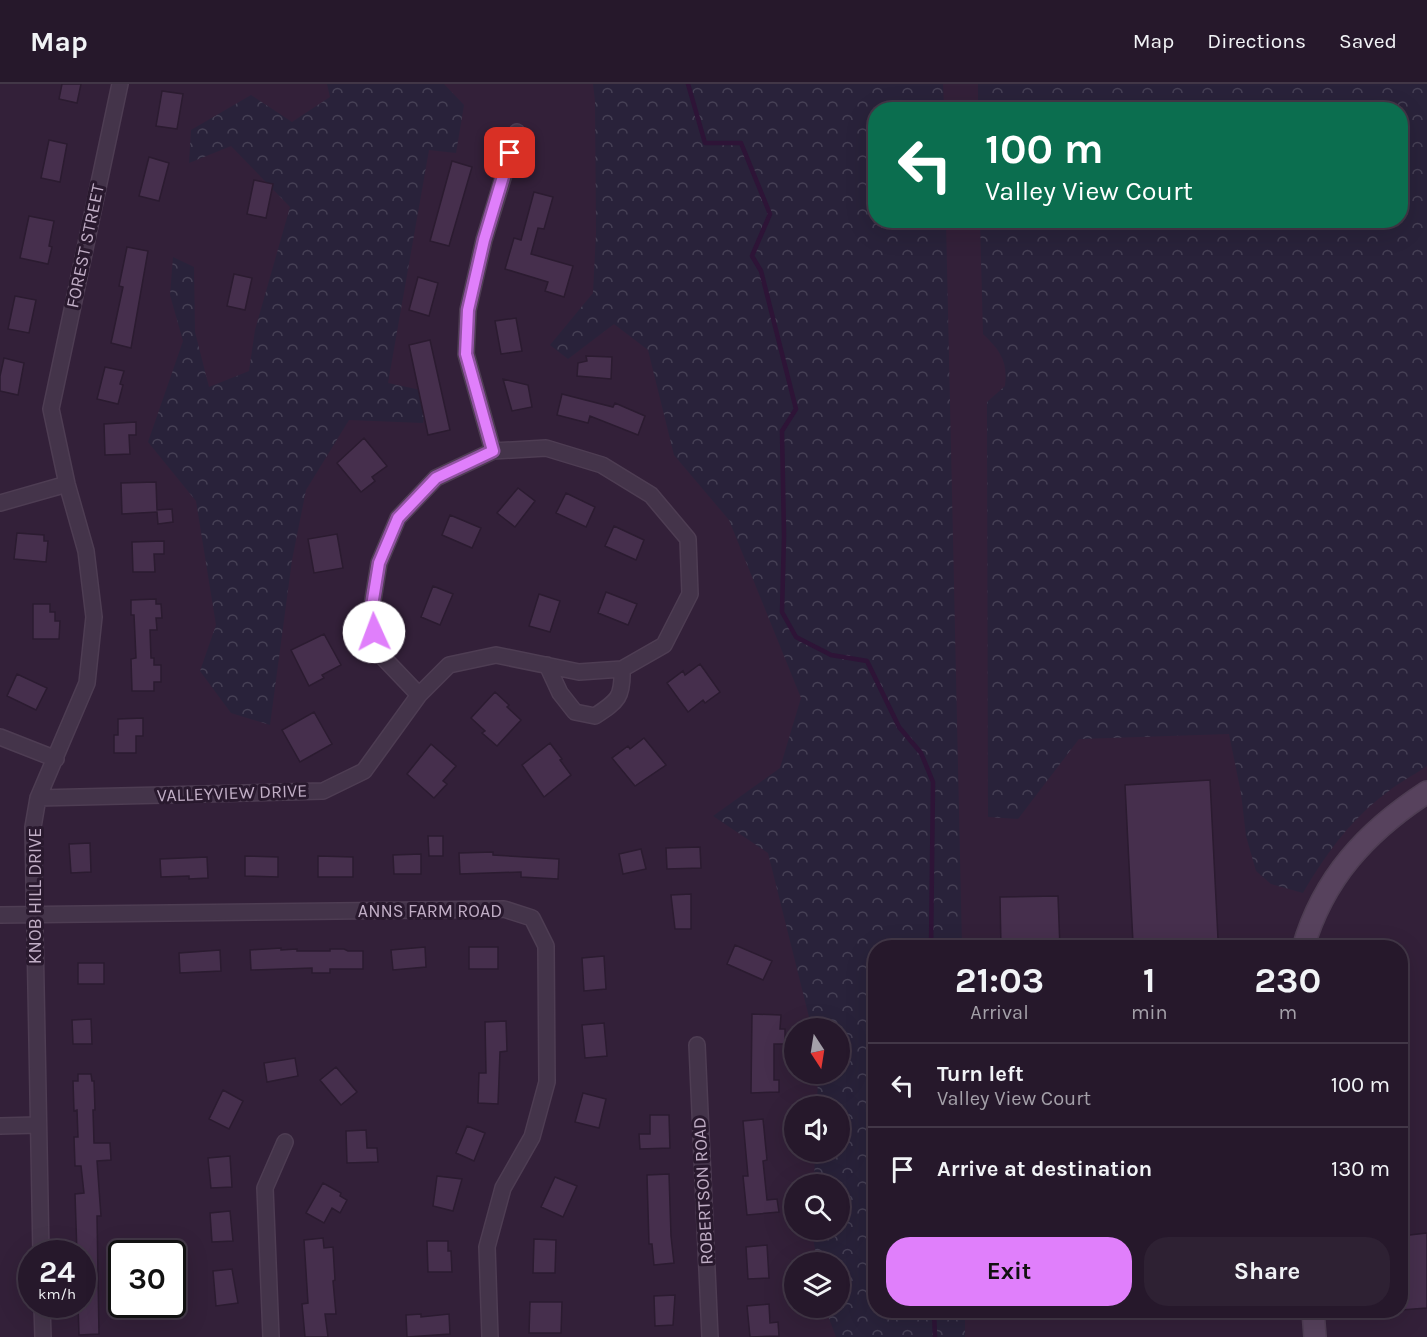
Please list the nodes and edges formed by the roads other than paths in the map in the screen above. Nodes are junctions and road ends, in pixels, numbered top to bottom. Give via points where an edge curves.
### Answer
1 (120, 84) edge
2 (517, 132) dead end
3 (51, 409) joint
4 (493, 451) junction
5 (67, 484) junction
6 (0, 503) edge
7 (547, 665) junction
8 (622, 669) junction
9 (419, 695) junction
10 (0, 737) edge
11 (56, 759) junction
12 (1427, 792) edge
13 (38, 798) junction
14 (0, 915) edge
15 (34, 915) junction
16 (1306, 940) edge
17 (697, 1045) dead end
18 (38, 1125) junction
19 (0, 1126) edge
20 (285, 1142) dead end
21 (41, 1240) edge
22 (42, 1318) edge
23 (1314, 1318) edge
24 (43, 1337) edge
25 (271, 1337) edge
26 (490, 1337) edge
27 (710, 1337) edge
28 (1315, 1337) edge

1 - 3 street, FOREST STREET
2 - 4 street via 484,240 468,310 466,354
3 - 5 street, KNOB HILL DRIVE
4 - 8 street, VALLEYVIEW DRIVE via 546,448 602,465 651,495 688,539 690,594 664,645
4 - 9 street, VALLEYVIEW DRIVE via 436,478 398,518 379,563 371,612 377,651
5 - 6 street
5 - 11 street, KNOB HILL DRIVE via 86,551 94,617 87,684
7 - 8 street, VALLEYVIEW DRIVE via 579,672
7 - 8 street via 560,693 575,712 595,716 611,705 622,688
7 - 9 street, VALLEYVIEW DRIVE via 495,655 449,665
9 - 13 street, VALLEYVIEW DRIVE via 364,771 323,791
10 - 11 street
11 - 13 street, KNOB HILL DRIVE
12 - 16 main road via 1396,812 1352,855 1318,907
13 - 15 street, KNOB HILL DRIVE via 33,827
14 - 15 street, ANNS FARM ROAD
15 - 18 street, KNOB HILL DRIVE
15 - 26 street, ANNS FARM ROAD via 504,909 532,918 546,946 547,1082 532,1137 503,1188 487,1247
17 - 27 street, ROBERTSON ROAD
18 - 19 street
18 - 21 street, KNOB HILL DRIVE
20 - 25 street via 265,1188
22 - 24 street
23 - 28 main road

